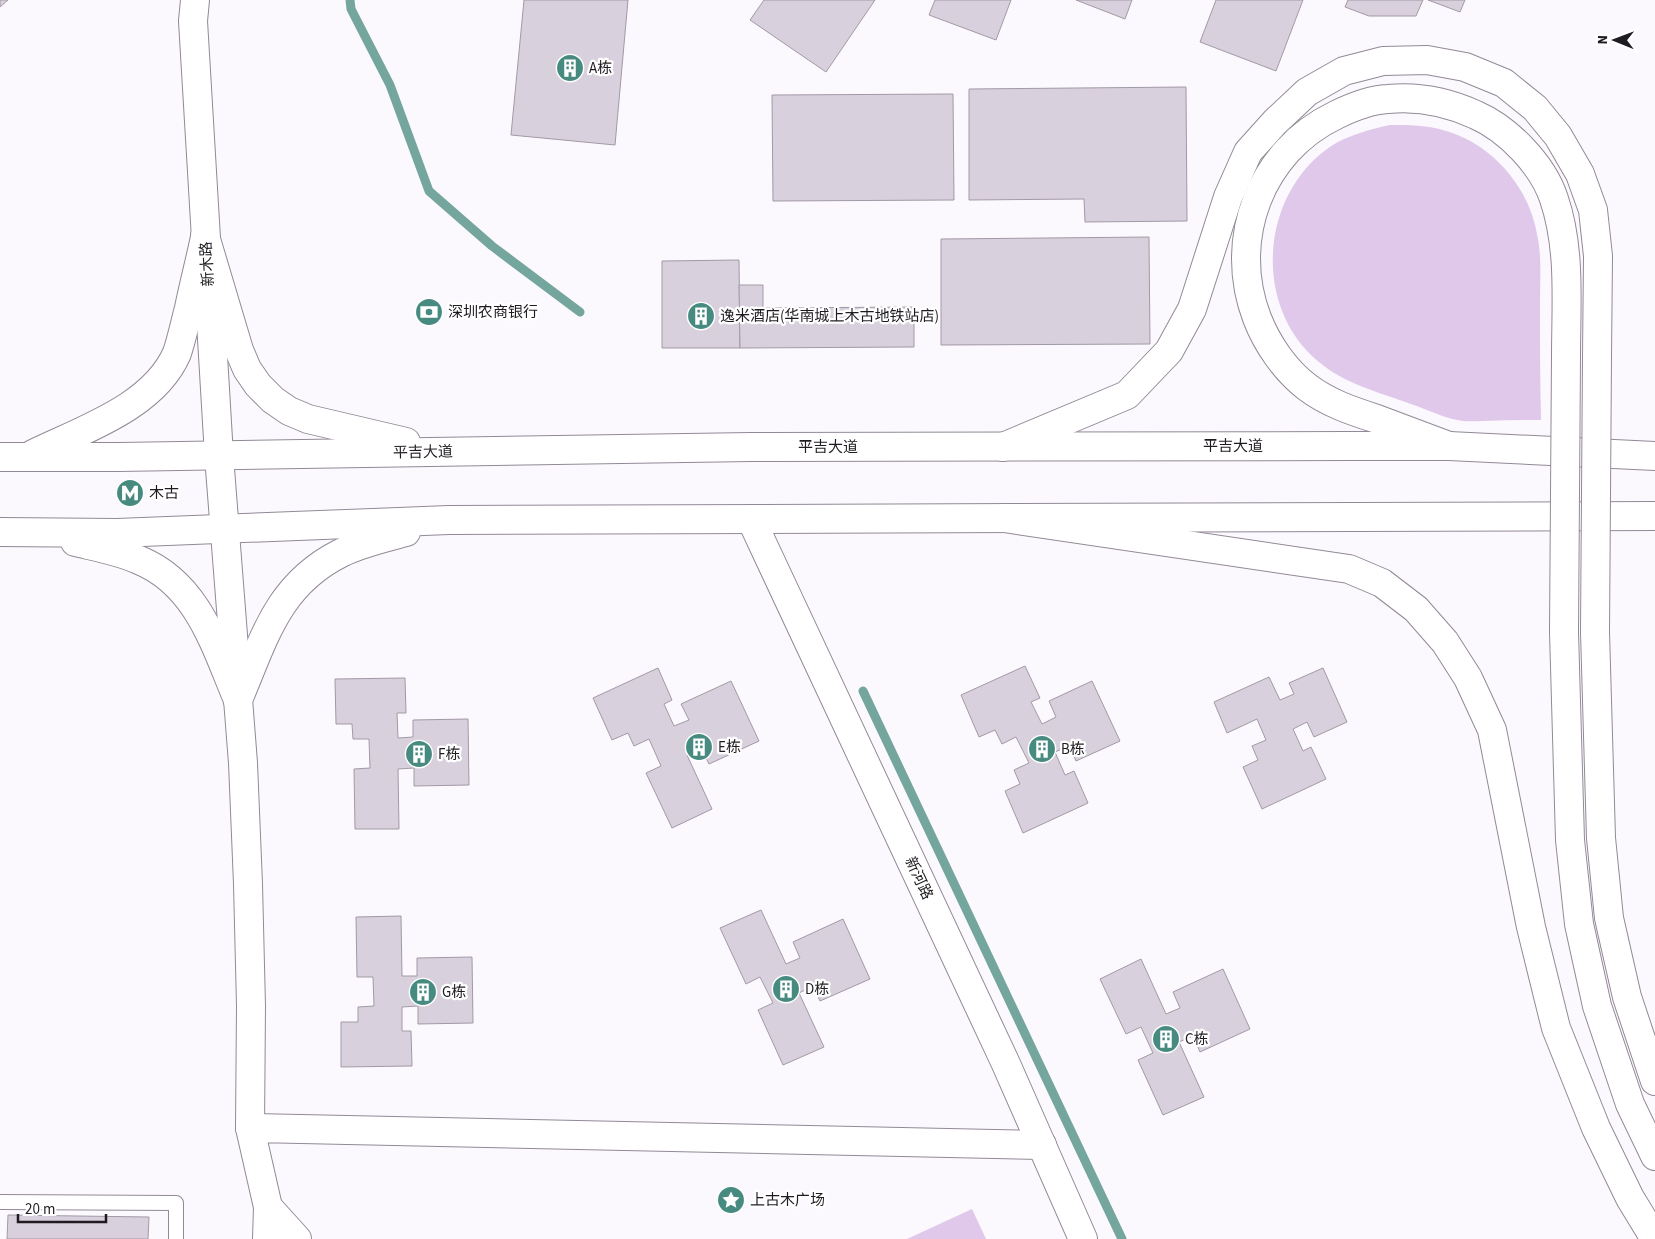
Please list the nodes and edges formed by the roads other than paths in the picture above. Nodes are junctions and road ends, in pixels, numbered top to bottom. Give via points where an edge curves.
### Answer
1 (195, 0) edge
2 (206, 236) junction
3 (1449, 446) junction
4 (1003, 447) junction
5 (447, 452) junction
6 (218, 456) junction
7 (1655, 456) edge
8 (13, 457) edge
9 (1655, 516) edge
10 (1004, 518) junction
11 (751, 519) junction
12 (449, 520) junction
13 (224, 528) junction
14 (0, 532) edge
15 (42, 532) junction
16 (238, 700) junction
17 (1655, 1081) edge
18 (250, 1128) junction
19 (1042, 1145) junction
20 (1655, 1156) edge
21 (0, 1202) edge
22 (268, 1206) junction
23 (176, 1239) edge
24 (267, 1239) edge
25 (297, 1239) edge
26 (1084, 1239) edge
27 (1655, 1239) edge

1 - 2 main road, 新木路 via 193,21
2 - 5 main road via 239,350 247,369 273,400 308,419
2 - 6 main road, 新木路
2 - 8 main road via 176,354 154,386 124,410
3 - 4 main road, 平吉大道
3 - 7 main road, 平吉大道
3 - 20 main road, bridge via 1336,405 1307,387 1282,362 1263,334 1251,301 1245,267 1247,233 1256,199 1272,169 1295,142 1322,122 1353,107 1387,99 1421,98 1455,105 1486,119 1514,140 1537,166 1554,196 1563,229 1566,264 1564,632 1570,840 1579,924 1597,1006 1630,1104
4 - 5 main road, 平吉大道
4 - 17 main road, bridge via 1127,395 1169,351 1192,309 1228,196 1248,152 1307,92 1344,71 1383,61 1426,60 1465,67 1504,83 1535,108 1558,136 1580,174 1593,210 1598,256 1595,632 1601,838 1609,918 1627,997
5 - 6 main road, 平吉大道
6 - 8 main road, 平吉大道
6 - 13 main road, 新木路
9 - 10 main road
10 - 11 main road
10 - 27 main road via 1349,568 1382,582 1416,609 1445,642 1468,678 1492,730 1531,927 1556,1028 1596,1128 1630,1198
11 - 12 main road
11 - 19 main road, 新河路
12 - 13 main road
12 - 16 main road via 342,552 320,564 300,581 271,621
13 - 15 main road via 117,533
13 - 16 main road, 新木路
14 - 15 main road
15 - 16 main road via 138,559 170,578 196,606
16 - 18 main road, 新木路 via 248,884
18 - 19 main road
18 - 22 main road, 新木路
19 - 26 main road, 新河路
21 - 23 lane via 176,1203
22 - 24 main road
22 - 25 main road

